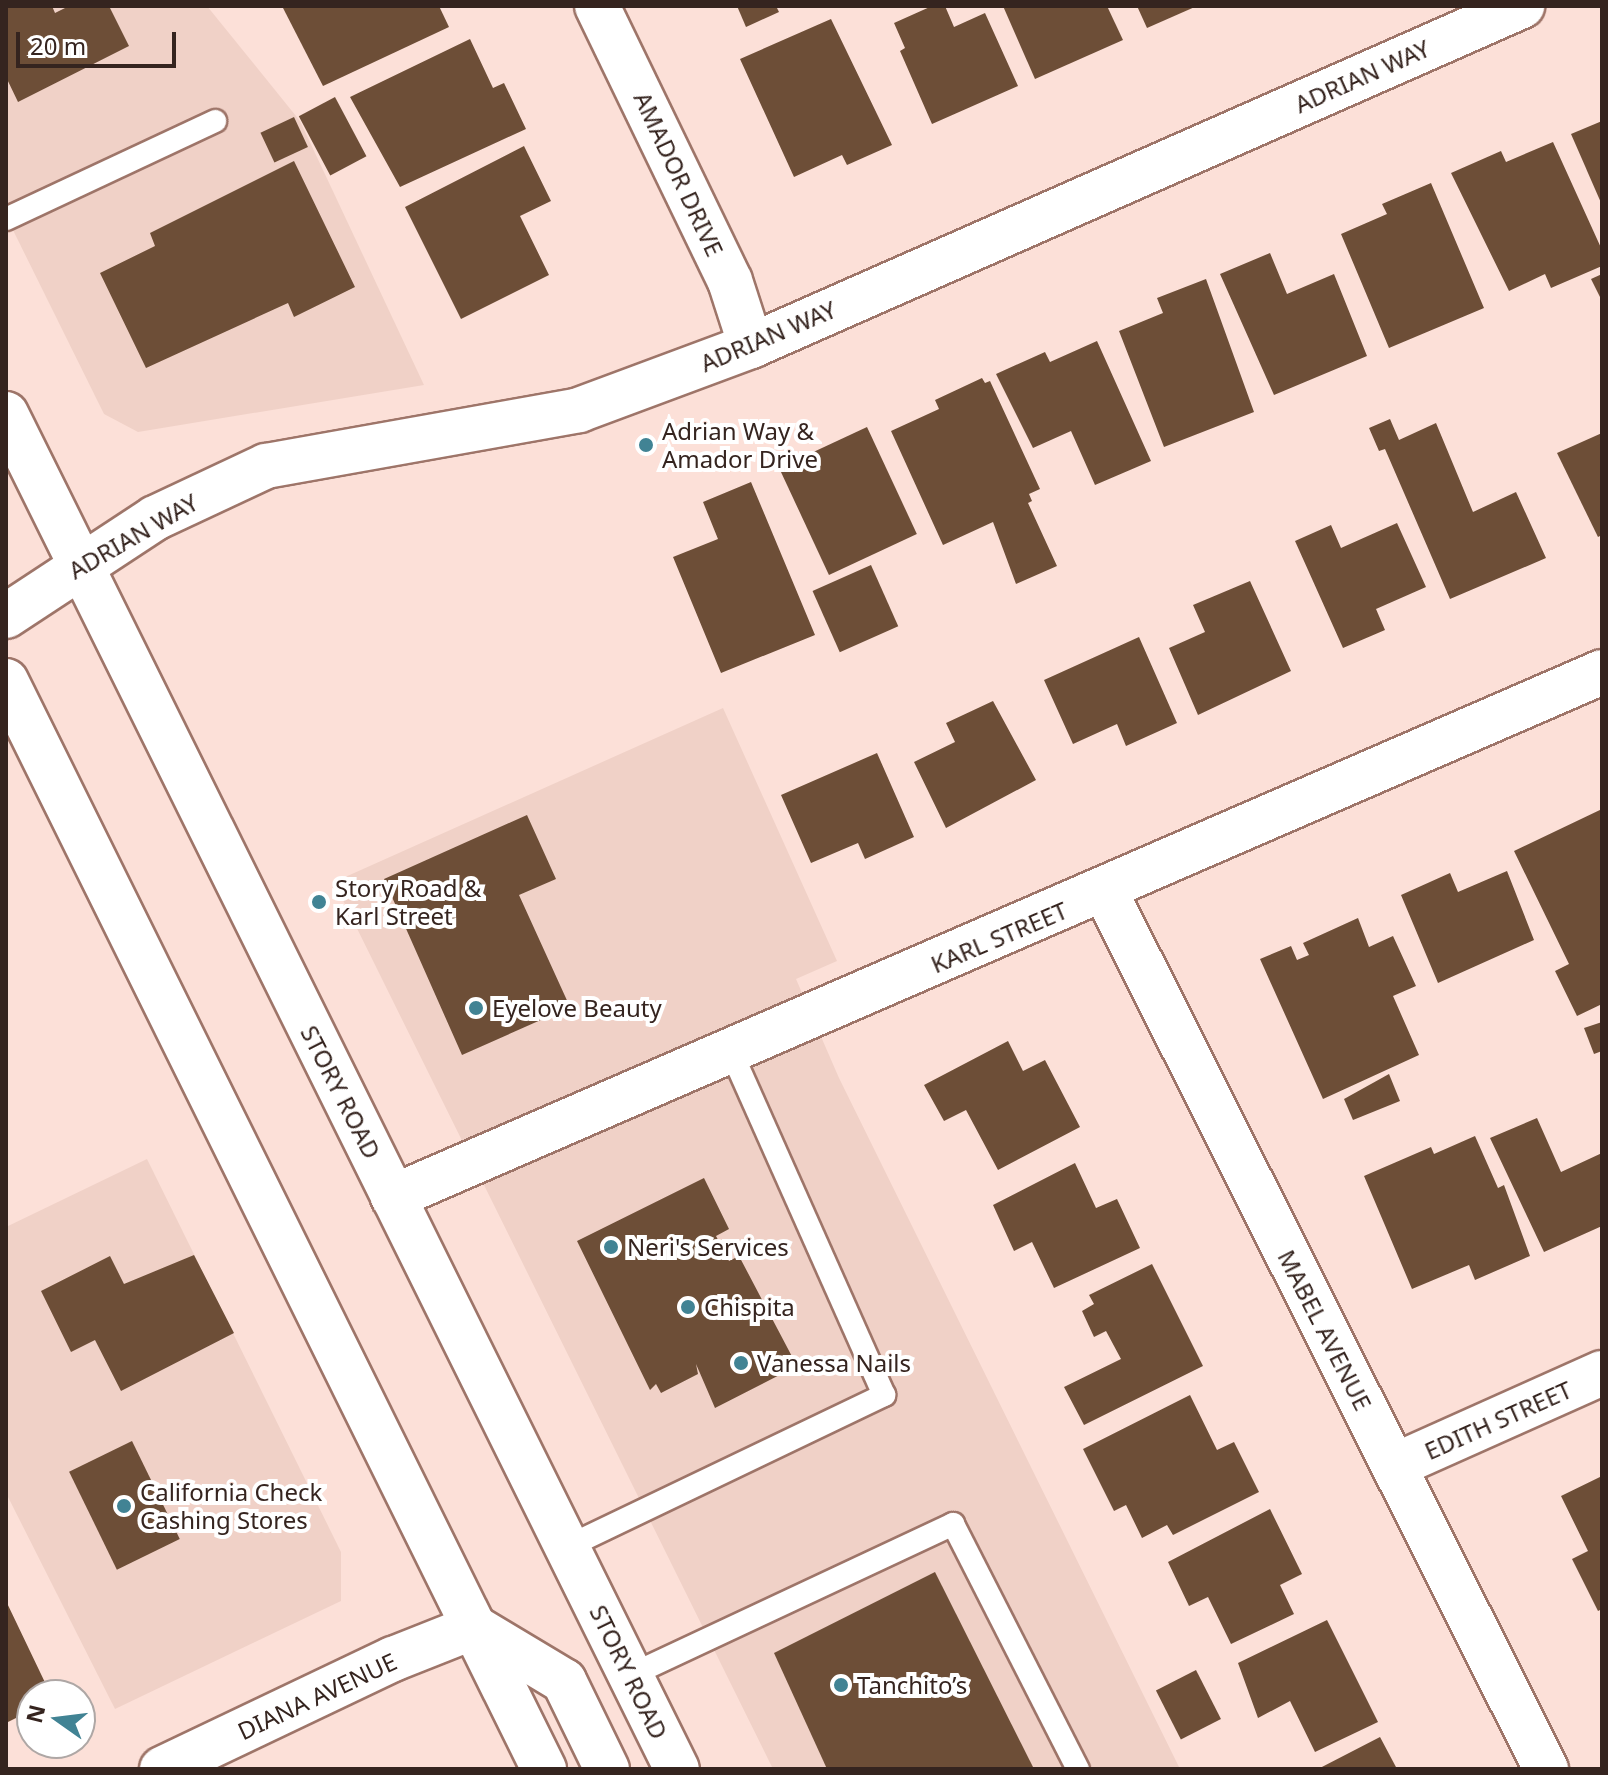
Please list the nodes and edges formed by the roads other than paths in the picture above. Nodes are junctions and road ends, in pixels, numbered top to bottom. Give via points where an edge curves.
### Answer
1 (597, 6) edge
2 (1522, 6) edge
3 (215, 121) dead end
4 (6, 219) edge
5 (751, 346) junction
6 (6, 414) edge
7 (80, 565) junction
8 (6, 616) edge
9 (1602, 672) edge
10 (6, 681) edge
11 (1105, 891) junction
12 (731, 1051) junction
13 (393, 1197) junction
14 (1602, 1373) edge
15 (1394, 1466) junction
16 (567, 1547) junction
17 (474, 1627) junction
18 (631, 1675) junction
19 (162, 1769) edge
20 (544, 1769) edge
21 (607, 1769) edge
22 (677, 1769) edge
23 (1078, 1769) edge
24 (1546, 1769) edge

1 - 5 street, AMADOR DRIVE via 730,281
2 - 5 street, ADRIAN WAY
3 - 4 lane
5 - 7 street, ADRIAN WAY via 579,410 266,466 155,518
6 - 7 street, STORY ROAD
7 - 8 street, ADRIAN WAY
7 - 13 street, STORY ROAD
9 - 11 street, KARL STREET
10 - 17 street
11 - 12 street, KARL STREET
11 - 15 street, MABEL AVENUE
12 - 13 street, KARL STREET
12 - 16 lane via 884,1395
13 - 16 street, STORY ROAD
14 - 15 street, EDITH STREET
15 - 24 street, MABEL AVENUE
16 - 18 street, STORY ROAD
17 - 19 street, DIANA AVENUE via 393,1659
17 - 20 street
17 - 21 street via 564,1681
18 - 22 street, STORY ROAD
18 - 23 lane via 953,1524

